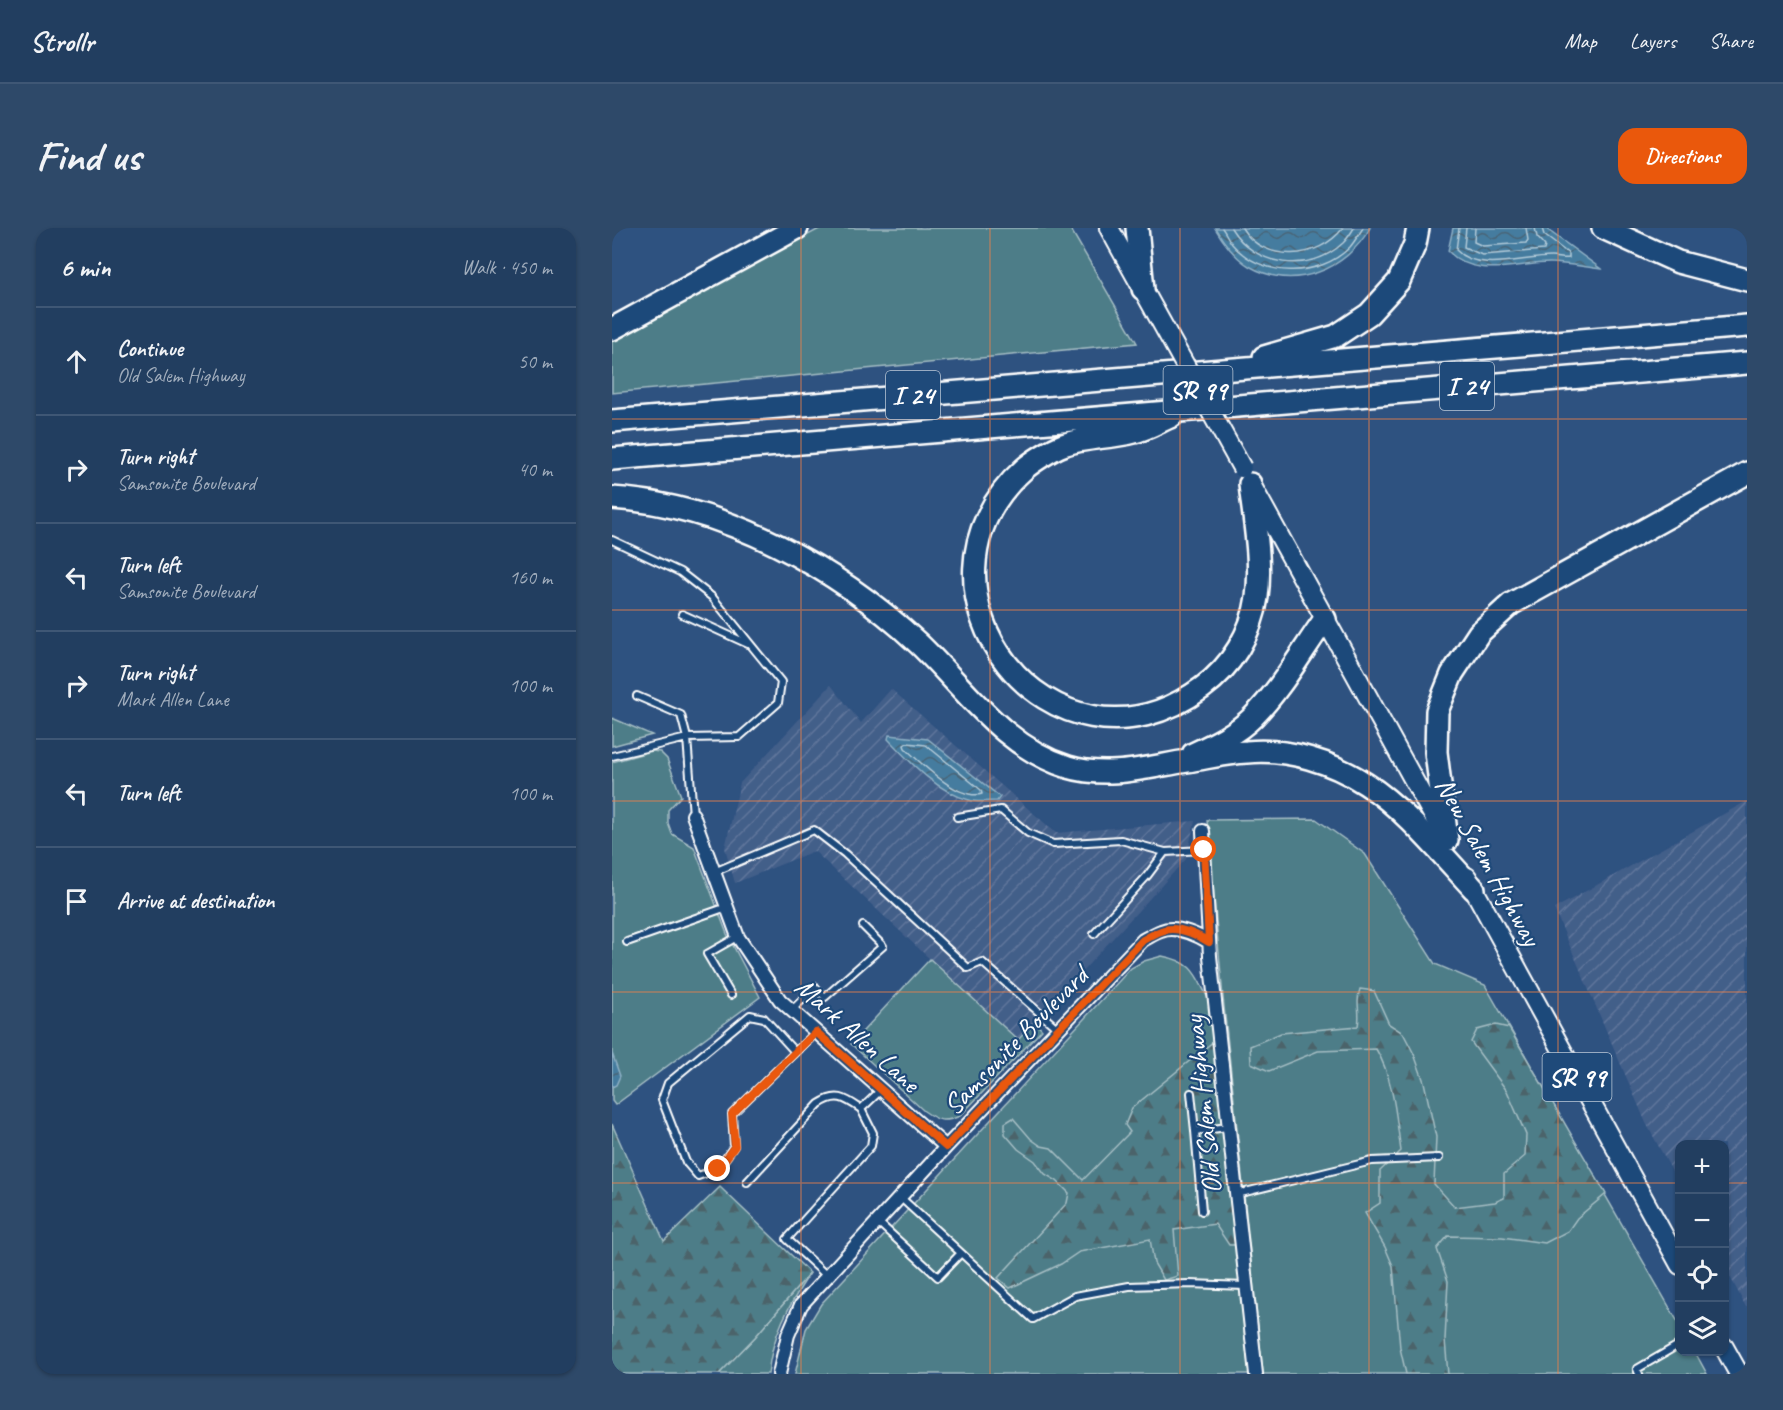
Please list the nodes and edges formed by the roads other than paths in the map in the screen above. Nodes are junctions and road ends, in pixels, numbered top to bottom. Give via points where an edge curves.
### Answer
1 (797, 228) edge
2 (1109, 228) edge
3 (1137, 228) edge
4 (1418, 228) edge
5 (1603, 228) edge
6 (1747, 280) edge
7 (1143, 289) junction
8 (1747, 326) edge
9 (612, 329) edge
10 (1747, 363) edge
11 (1215, 370) junction
12 (1187, 409) junction
13 (612, 421) edge
14 (612, 459) edge
15 (1747, 473) edge
16 (1246, 476) junction
17 (612, 498) edge
18 (612, 540) edge
19 (682, 614) dead end
20 (1325, 619) junction
21 (752, 645) junction
22 (637, 696) dead end
23 (687, 738) junction
24 (612, 756) edge
25 (1174, 763) junction
26 (693, 815) joint
27 (957, 817) dead end
28 (1203, 831) dead end
29 (1447, 840) junction
30 (1204, 850) junction
31 (1165, 852) junction
32 (714, 872) junction
33 (1474, 889) junction
34 (727, 907) junction
35 (863, 926) dead end
36 (1094, 934) dead end
37 (738, 937) junction
38 (627, 942) dead end
39 (1209, 942) junction
40 (731, 995) dead end
41 (792, 1010) junction
42 (1058, 1030) junction
43 (816, 1032) junction
44 (795, 1052) junction
45 (881, 1089) junction
46 (1191, 1093) dead end
47 (861, 1110) junction
48 (1229, 1127) junction
49 (1195, 1131) junction
50 (946, 1147) junction
51 (1439, 1158) dead end
52 (747, 1182) dead end
53 (1236, 1194) junction
54 (900, 1197) junction
55 (1202, 1211) dead end
56 (878, 1222) junction
57 (961, 1253) junction
58 (1675, 1256) edge
59 (827, 1276) junction
60 (1246, 1286) junction
61 (1675, 1347) edge
62 (1729, 1355) edge
63 (779, 1374) edge
64 (1256, 1374) edge
65 (1639, 1374) edge
66 (1739, 1374) edge

1 - 9 highway
2 - 7 main road, New Salem Highway / SR 99
3 - 7 highway
4 - 11 highway via 1399,281 1369,314 1336,336
5 - 6 highway via 1678,262
7 - 16 main road, New Salem Highway / SR 99, bridge
8 - 11 highway, I 24
10 - 12 highway, I 24
11 - 13 highway, I 24
12 - 14 highway, I 24
12 - 16 highway via 1135,432 1063,445 1025,468 999,495 977,546 978,604 995,648 1021,681 1046,699 1081,714 1104,718 1129,717 1175,705 1212,680 1242,643 1257,599 1259,573
15 - 29 highway via 1511,604 1479,633 1452,674 1437,711 1436,752
16 - 20 main road, New Salem Highway / SR 99
17 - 25 highway via 696,513 770,541 832,575 904,631 995,724 1027,748 1069,767 1107,773
18 - 21 lane via 680,572 712,597
19 - 21 lane
20 - 25 highway via 1252,718 1218,742
20 - 29 main road, New Salem Highway / SR 99
21 - 23 lane via 781,682 778,703 739,737
22 - 23 lane via 681,715
23 - 24 lane
23 - 26 lane
25 - 33 highway via 1248,751 1293,754 1330,766 1367,784
26 - 32 street, Mark Allen Lane
27 - 31 lane via 1001,810 1028,833 1053,844 1121,840
28 - 30 street, Old Salem Highway
29 - 33 main road, New Salem Highway / SR 99
30 - 31 lane
30 - 39 street, Old Salem Highway
31 - 36 lane
32 - 34 street, Mark Allen Lane
32 - 42 lane via 814,830 968,968 982,962
33 - 58 main road, New Salem Highway / SR 99
34 - 37 street, Mark Allen Lane
34 - 38 lane
35 - 41 lane via 883,946 825,997 815,987
37 - 40 lane via 707,954
37 - 41 street, Mark Allen Lane via 780,1000
39 - 42 street, Samsonite Boulevard via 1198,935 1163,930 1143,940
39 - 48 street, Old Salem Highway
41 - 43 street, Mark Allen Lane
42 - 50 street, Samsonite Boulevard
43 - 44 lane
43 - 45 street, Mark Allen Lane
44 - 44 lane via 732,1114 735,1146 718,1169 698,1176 686,1162 662,1100 668,1083 750,1015 764,1018
45 - 47 lane
45 - 50 street, Mark Allen Lane
46 - 49 lane
47 - 52 lane via 842,1098 827,1098
47 - 59 lane via 872,1128 873,1142 788,1239
48 - 49 lane
48 - 53 street, Old Salem Highway
49 - 55 lane
50 - 54 street, Samsonite Boulevard
51 - 53 lane via 1372,1161
53 - 60 street, Old Salem Highway
54 - 56 street, Samsonite Boulevard
54 - 57 lane
56 - 57 lane via 938,1277
56 - 59 street, Samsonite Boulevard
57 - 60 lane via 1033,1319 1075,1296 1129,1286
59 - 63 street, Samsonite Boulevard via 801,1305 788,1335
60 - 64 street, Old Salem Highway
61 - 65 lane via 1637,1370
62 - 66 main road

